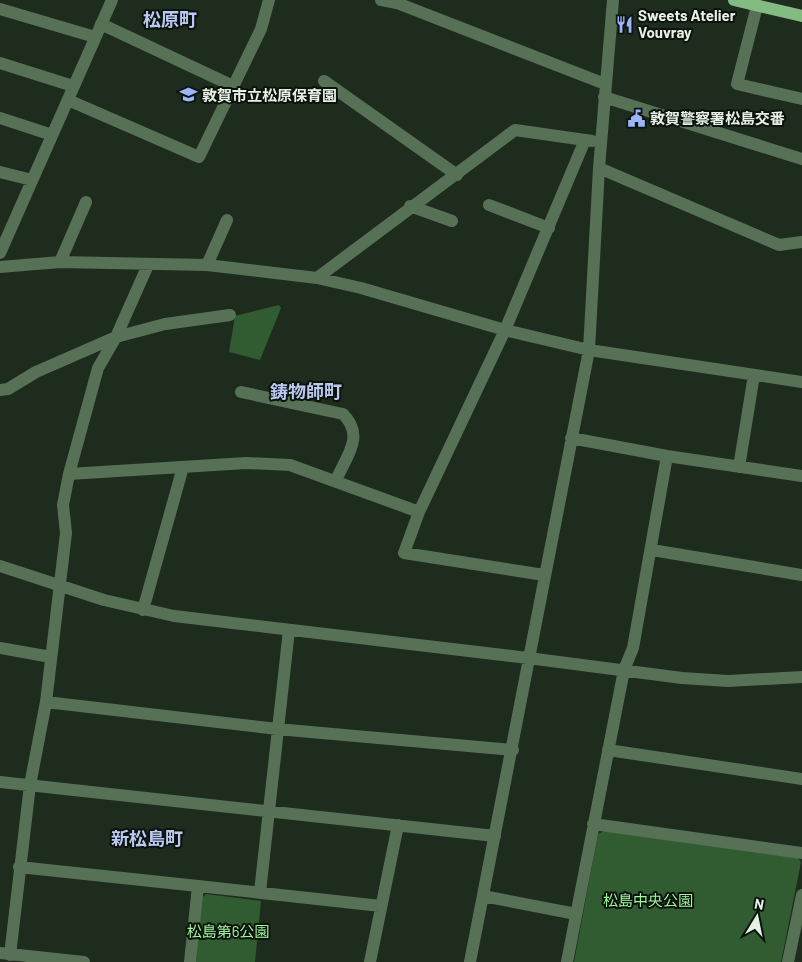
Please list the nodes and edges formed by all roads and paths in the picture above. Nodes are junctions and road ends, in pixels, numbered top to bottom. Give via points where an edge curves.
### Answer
1 (112, 0) edge
2 (269, 0) edge
3 (380, 0) edge
4 (613, 0) edge
5 (734, 0) edge
6 (757, 6) junction
7 (0, 9) edge
8 (802, 16) edge
9 (101, 24) junction
10 (95, 37) junction
11 (0, 63) edge
12 (324, 80) dead end
13 (606, 84) junction
14 (73, 86) junction
15 (233, 86) junction
16 (604, 97) junction
17 (802, 99) edge
18 (68, 100) junction
19 (0, 118) edge
20 (52, 135) junction
21 (585, 140) junction
22 (602, 142) junction
23 (802, 159) edge
24 (599, 168) junction
25 (0, 172) edge
26 (457, 175) junction
27 (32, 180) junction
28 (86, 202) dead end
29 (489, 205) dead end
30 (410, 206) junction
31 (227, 220) dead end
32 (452, 221) dead end
33 (549, 228) junction
34 (3, 235) edge
35 (802, 242) edge
36 (0, 253) edge
37 (60, 262) junction
38 (207, 264) junction
39 (148, 265) junction
40 (0, 267) edge
41 (317, 278) junction
42 (230, 315) dead end
43 (505, 330) junction
44 (116, 337) junction
45 (590, 350) junction
46 (754, 375) junction
47 (802, 382) edge
48 (0, 390) edge
49 (241, 392) dead end
50 (571, 438) junction
51 (668, 456) junction
52 (183, 467) junction
53 (739, 467) junction
54 (69, 474) junction
55 (802, 476) edge
56 (336, 480) junction
57 (419, 512) junction
58 (652, 550) junction
59 (0, 566) edge
60 (544, 575) junction
61 (802, 575) edge
62 (60, 585) junction
63 (144, 610) junction
64 (289, 630) junction
65 (0, 648) edge
66 (51, 657) junction
67 (528, 658) junction
68 (624, 670) junction
69 (802, 677) edge
70 (46, 702) junction
71 (277, 729) junction
72 (513, 750) junction
73 (608, 750) junction
74 (802, 780) edge
75 (0, 782) edge
76 (30, 785) junction
77 (269, 812) junction
78 (398, 824) junction
79 (593, 824) junction
80 (495, 836) junction
81 (802, 853) edge
82 (19, 867) junction
83 (198, 886) junction
84 (260, 892) junction
85 (802, 895) edge
86 (483, 896) junction
87 (381, 906) junction
88 (576, 914) junction
89 (797, 946) edge
90 (5, 954) edge
91 (84, 962) edge
92 (190, 962) edge
93 (370, 962) edge
94 (470, 962) edge
95 (567, 962) edge
96 (788, 962) edge

1 - 9 street
2 - 15 street via 261,29
3 - 13 street via 397,3
4 - 13 street
5 - 6 main road
6 - 8 main road
6 - 17 street via 737,84
7 - 10 street
9 - 10 street
9 - 15 street
10 - 14 street
11 - 14 street
12 - 26 street
13 - 16 street
14 - 18 street
15 - 18 street via 199,157
16 - 22 street
16 - 23 street
18 - 20 street
19 - 20 street
20 - 27 street
21 - 22 street
21 - 26 street via 515,130
21 - 33 street
22 - 24 street
24 - 35 street via 779,245
24 - 45 street
25 - 27 street
26 - 30 street
27 - 34 street
28 - 37 street
29 - 33 street
30 - 32 street
30 - 41 street
31 - 38 street
33 - 43 street
34 - 36 street
37 - 39 street
37 - 40 street
38 - 39 street
38 - 41 street
39 - 44 street
41 - 43 street
42 - 44 street via 166,324
43 - 45 street
43 - 57 street
44 - 48 street
44 - 54 street via 98,368
45 - 46 street
45 - 50 street
46 - 47 street
46 - 53 street
49 - 56 street via 342,414 353,424 354,438
50 - 51 street
50 - 60 street
51 - 53 street
51 - 58 street
52 - 54 street
52 - 56 street via 246,463 290,465
52 - 63 street
53 - 55 street
54 - 62 street via 63,505 66,533
56 - 57 street
57 - 60 street via 404,553
58 - 61 street
58 - 68 street via 633,648
59 - 62 street
60 - 67 street
62 - 63 street
62 - 66 street
63 - 64 street
64 - 67 street
64 - 71 street
65 - 66 street
66 - 70 street
67 - 68 street
67 - 72 street
68 - 69 street via 728,681
68 - 73 street
70 - 71 street
70 - 76 street
71 - 72 street
71 - 77 street
72 - 80 street
73 - 74 street
73 - 79 street
75 - 76 street
76 - 77 street
76 - 82 street
77 - 78 street
77 - 84 street
78 - 80 street
78 - 87 street
79 - 81 street
79 - 88 street
80 - 86 street
82 - 83 street
82 - 90 street
83 - 84 street
83 - 92 street
84 - 87 street
85 - 89 street
86 - 88 street
86 - 94 street
87 - 93 street
88 - 95 street
89 - 96 street
90 - 91 street

